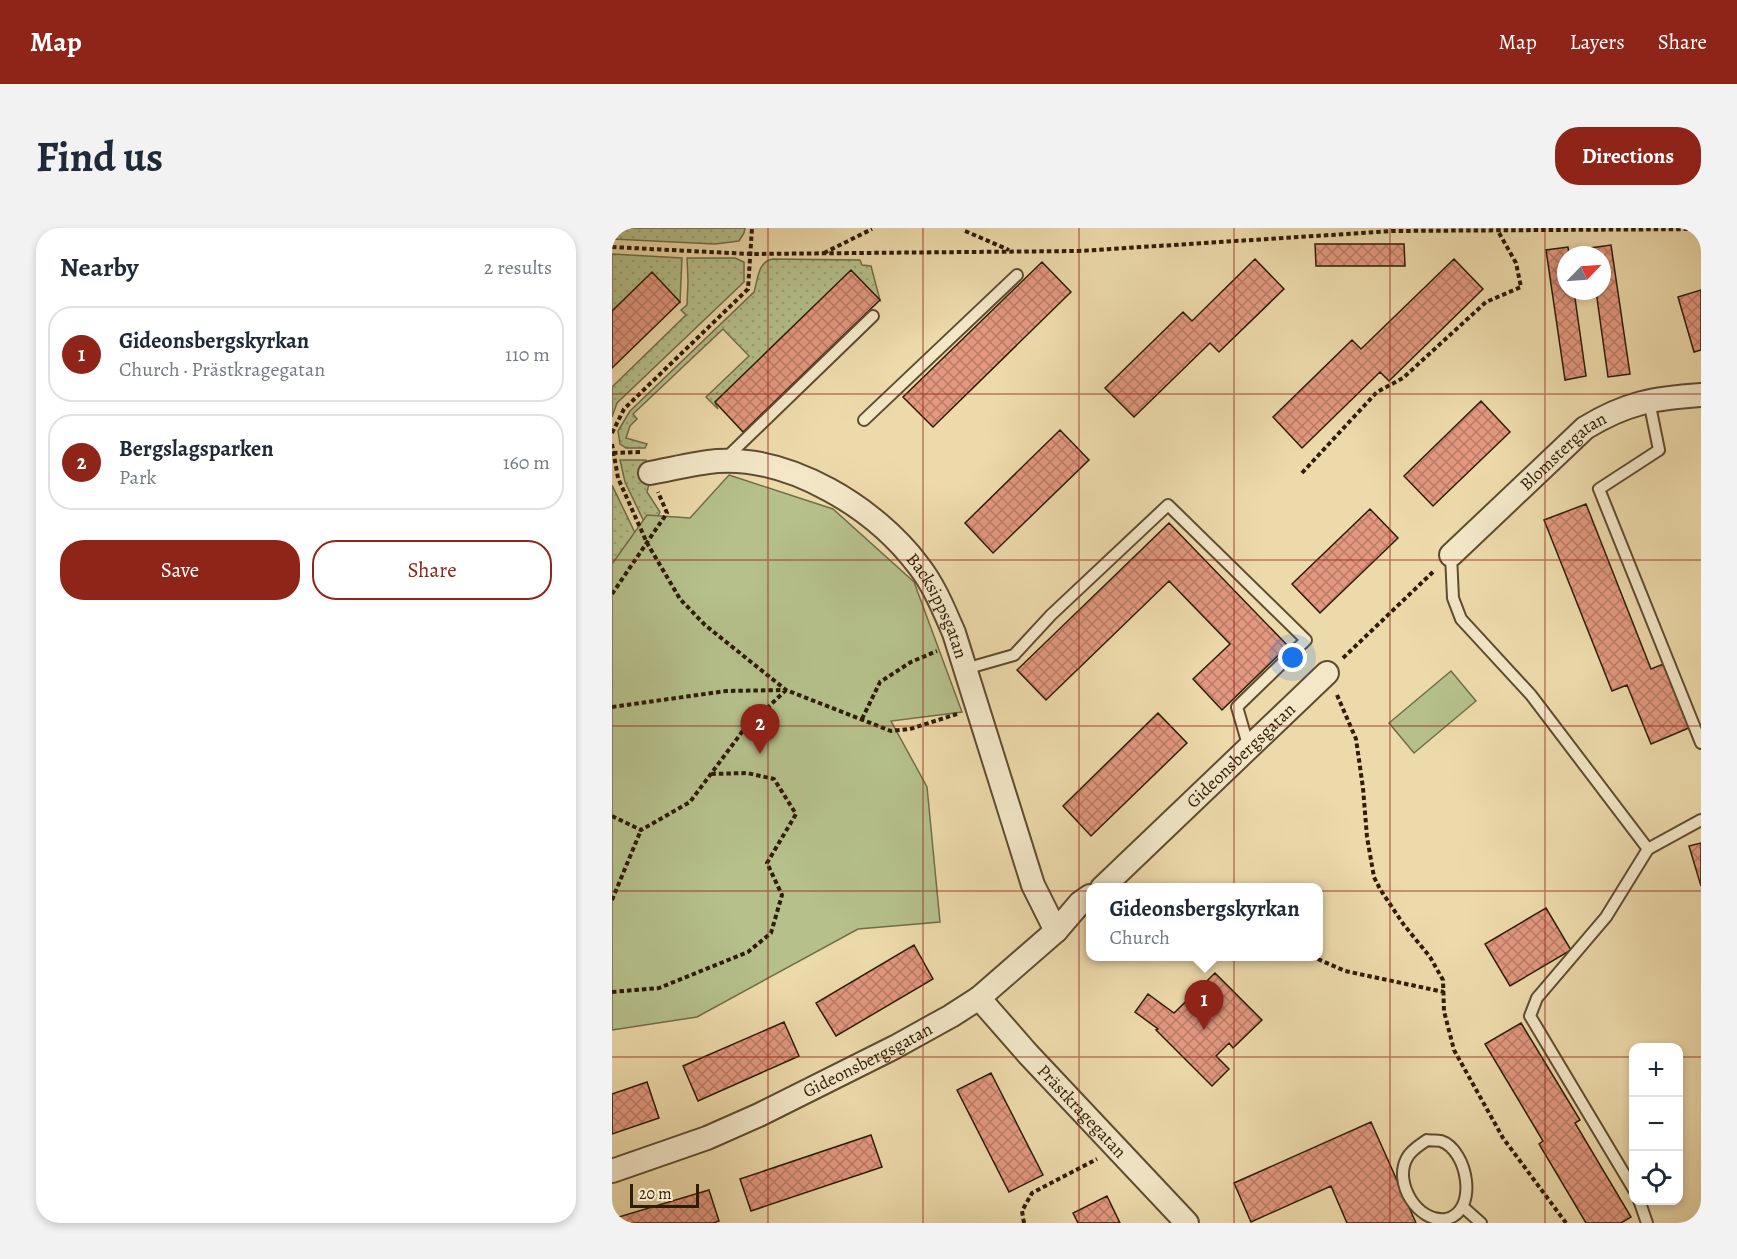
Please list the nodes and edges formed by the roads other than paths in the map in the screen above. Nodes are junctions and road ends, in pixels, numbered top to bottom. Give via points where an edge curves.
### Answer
1 (1017, 275) dead end
2 (873, 316) dead end
3 (1701, 395) edge
4 (1649, 401) junction
5 (864, 420) dead end
6 (723, 461) junction
7 (650, 473) road end
8 (1451, 555) joint
9 (965, 669) junction
10 (1327, 673) road end
11 (1701, 743) edge
12 (1249, 748) junction
13 (1701, 820) edge
14 (1648, 849) junction
15 (1107, 883) edge
16 (1086, 899) edge
17 (1056, 931) junction
18 (979, 998) junction
19 (612, 1171) edge
20 (1629, 1182) edge
21 (1641, 1205) edge
22 (1463, 1207) junction
23 (1187, 1223) edge
24 (1481, 1223) edge
25 (1647, 1223) edge

1 - 5 lane
2 - 6 lane
3 - 4 street, Blomstergatan
4 - 8 street, Blomstergatan via 1610,413 1585,428
4 - 11 lane via 1659,450 1599,489
6 - 7 street, Backsippsgatan
6 - 9 street, Backsippsgatan via 765,466 808,479 857,506 890,534 918,564 938,596
8 - 14 lane via 1453,598 1461,619 1531,695
9 - 12 lane via 1014,655 1167,505 1306,640 1237,707
9 - 17 street, Backsippsgatan via 1033,885
10 - 12 street, Gideonsbergsgatan
12 - 15 street, Gideonsbergsgatan
13 - 14 lane
14 - 20 lane via 1606,917 1537,998 1530,1016
16 - 17 street, Gideonsbergsgatan
17 - 18 street, Gideonsbergsgatan
18 - 19 street, Gideonsbergsgatan via 895,1047 759,1115
18 - 23 street, Prästkragegatan
21 - 25 lane
22 - 22 lane via 1452,1217 1431,1219 1416,1208 1404,1186 1407,1158 1427,1140 1442,1141 1462,1165 1467,1184
22 - 24 lane

